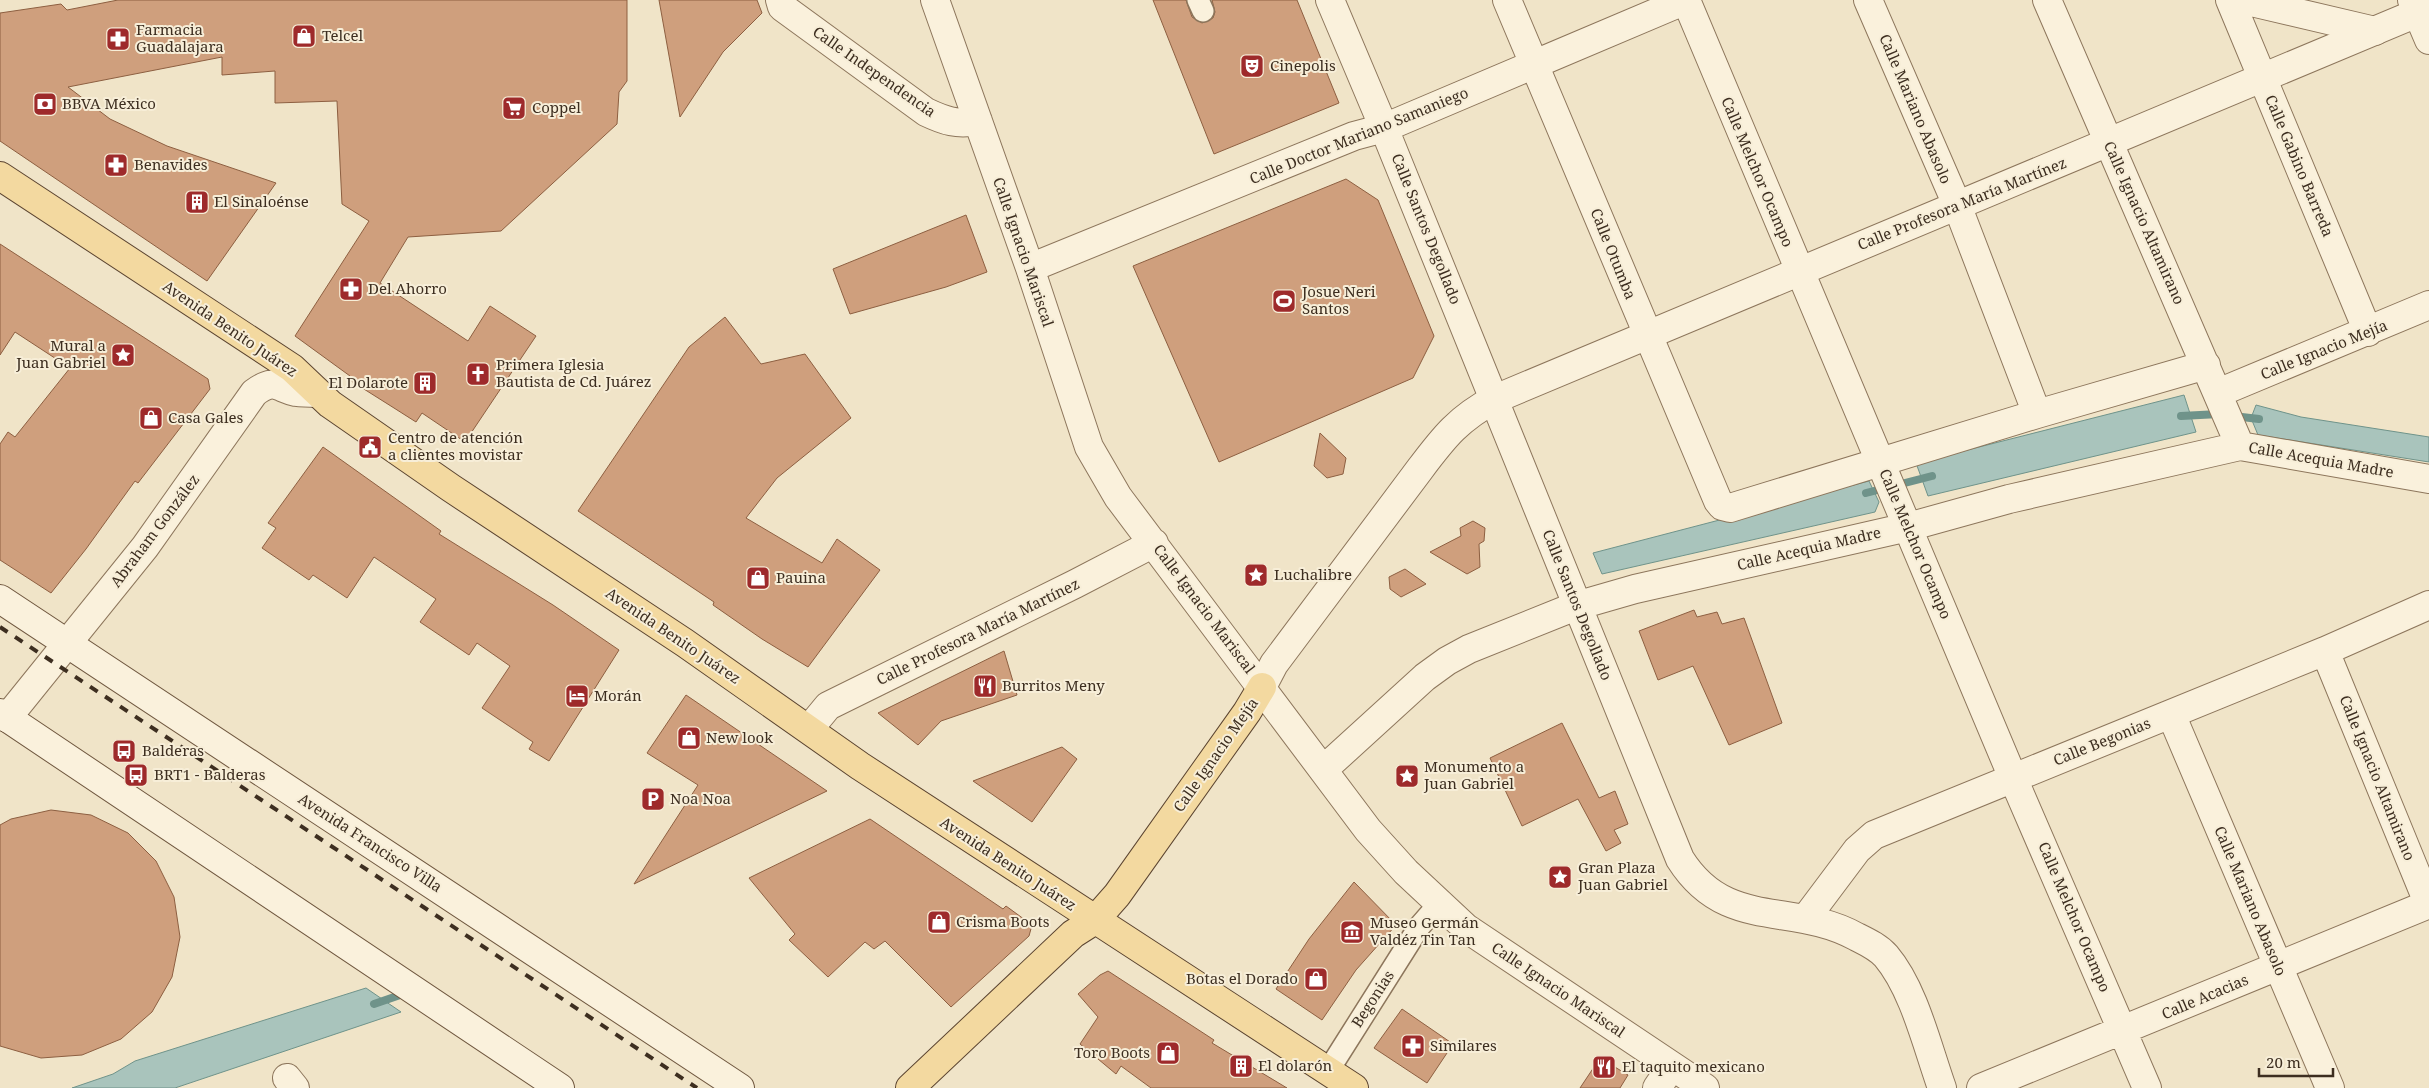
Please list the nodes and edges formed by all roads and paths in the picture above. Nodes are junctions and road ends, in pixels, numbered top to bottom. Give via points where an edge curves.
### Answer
1 (780, 0) edge
2 (935, 0) edge
3 (1330, 0) edge
4 (1507, 0) edge
5 (1686, 0) edge
6 (1868, 0) edge
7 (2047, 0) edge
8 (2230, 0) edge
9 (2243, 0) edge
10 (2420, 7) edge
11 (2374, 31) junction
12 (2429, 40) edge
13 (1534, 64) junction
14 (2262, 78) junction
15 (978, 122) junction
16 (1384, 128) junction
17 (2109, 143) junction
18 (0, 176) edge
19 (1957, 205) junction
20 (1030, 268) junction
21 (1799, 271) junction
22 (2429, 305) edge
23 (2368, 332) junction
24 (1646, 335) junction
25 (2206, 365) junction
26 (318, 393) junction
27 (1495, 399) junction
28 (2220, 399) junction
29 (2038, 414) junction
30 (2237, 439) junction
31 (1882, 467) junction
32 (2429, 479) edge
33 (1905, 518) junction
34 (1154, 543) junction
35 (0, 600) edge
36 (2429, 605) edge
37 (1576, 606) junction
38 (69, 644) junction
39 (2325, 651) junction
40 (1262, 687) junction
41 (2171, 714) junction
42 (4, 715) edge
43 (808, 729) junction
44 (1324, 770) junction
45 (2014, 778) junction
46 (1438, 904) junction
47 (2429, 905) edge
48 (1806, 918) junction
49 (1095, 920) junction
50 (2278, 968) junction
51 (2124, 1031) junction
52 (1672, 1066) junction
53 (1328, 1071) junction
54 (560, 1088) edge
55 (740, 1088) edge
56 (910, 1088) edge
57 (1354, 1088) edge
58 (1657, 1088) edge
59 (1705, 1088) edge
60 (1942, 1088) edge
61 (1981, 1088) edge
62 (2147, 1088) edge
63 (2330, 1088) edge

1 - 15 street, Calle Independencia via 782,7 926,112 948,122
2 - 15 street, Calle Ignacio Mariscal
3 - 16 street, Calle Santos Degollado
4 - 13 street, Calle Otumba
5 - 13 street, Calle Doctor Mariano Samaniego
5 - 21 street, Calle Melchor Ocampo
6 - 19 street, Calle Mariano Abasolo
7 - 17 street, Calle Ignacio Altamirano
8 - 14 street, Calle Gabino Barreda
9 - 11 street
10 - 11 street, Calle Profesora María Martínez
10 - 12 street
11 - 14 street, Calle Profesora María Martínez
13 - 16 street, Calle Doctor Mariano Samaniego
13 - 24 street, Calle Otumba
14 - 17 street, Calle Profesora María Martínez
14 - 23 street, Calle Gabino Barreda
15 - 20 street, Calle Ignacio Mariscal
16 - 20 street, Calle Doctor Mariano Samaniego via 1354,136
16 - 27 street, Calle Santos Degollado
17 - 19 street, Calle Profesora María Martínez
17 - 25 street, Calle Ignacio Altamirano
18 - 26 main road, Avenida Benito Juárez via 292,368
19 - 21 street, Calle Profesora María Martínez
19 - 29 street, Calle Mariano Abasolo
20 - 34 street, Calle Ignacio Mariscal via 1089,447 1118,497
21 - 24 street, Calle Profesora María Martínez
21 - 31 street, Calle Melchor Ocampo
22 - 23 street, Calle Ignacio Mejía
23 - 28 street, Calle Ignacio Mejía
24 - 27 street, Calle Profesora María Martínez
24 - 31 street, Calle Otumba via 1722,506 1730,508
25 - 28 street, Calle Ignacio Altamirano
25 - 29 street
26 - 38 street, Abraham González via 295,392 277,384 254,392 145,547
26 - 43 main road, Avenida Benito Juárez via 450,488 685,643
27 - 37 street, Calle Santos Degollado
27 - 40 street, Calle Ignacio Mejía via 1465,417 1442,439 1274,664
28 - 30 street, Calle Ignacio Altamirano
29 - 31 street
30 - 32 street, Calle Acequia Madre
30 - 33 street, Calle Acequia Madre via 2009,499
31 - 33 street, Calle Melchor Ocampo
33 - 37 street, Calle Acequia Madre
33 - 45 street, Calle Melchor Ocampo
34 - 40 street, Calle Ignacio Mariscal
34 - 43 street, Calle Profesora María Martínez via 828,706
35 - 38 street, Avenida Francisco Villa
36 - 39 street, Calle Begonias
37 - 44 street, Calle Acequia Madre via 1447,661 1425,677
37 - 48 street, Calle Santos Degollado via 1680,858 1691,876 1724,902 1746,910
38 - 42 street, Abraham González
38 - 55 street, Avenida Francisco Villa
39 - 41 street, Calle Begonias
39 - 47 street, Calle Ignacio Altamirano
40 - 44 street, Calle Ignacio Mariscal
40 - 49 main road, Calle Ignacio Mejía via 1248,712 1117,895
41 - 45 street, Calle Begonias
41 - 50 street, Calle Mariano Abasolo
42 - 54 street
43 - 49 main road, Avenida Benito Juárez
44 - 46 street, Calle Ignacio Mariscal via 1368,830
45 - 48 street, Calle Begonias via 1867,840
45 - 51 street, Calle Melchor Ocampo
46 - 52 street, Calle Ignacio Mariscal via 1466,928
46 - 53 street, Begonias via 1420,926
47 - 50 street, Calle Acacias
48 - 60 street, Calle Santos Degollado via 1850,932 1884,954 1906,987
49 - 53 main road, Avenida Benito Juárez
49 - 56 main road, Calle Ignacio Mejía via 1073,934
50 - 51 street, Calle Acacias
50 - 63 street, Calle Mariano Abasolo
51 - 61 street, Calle Acacias
51 - 62 street, Calle Melchor Ocampo
52 - 58 street
52 - 59 street, Calle Ignacio Mariscal
53 - 57 main road, Avenida Benito Juárez

